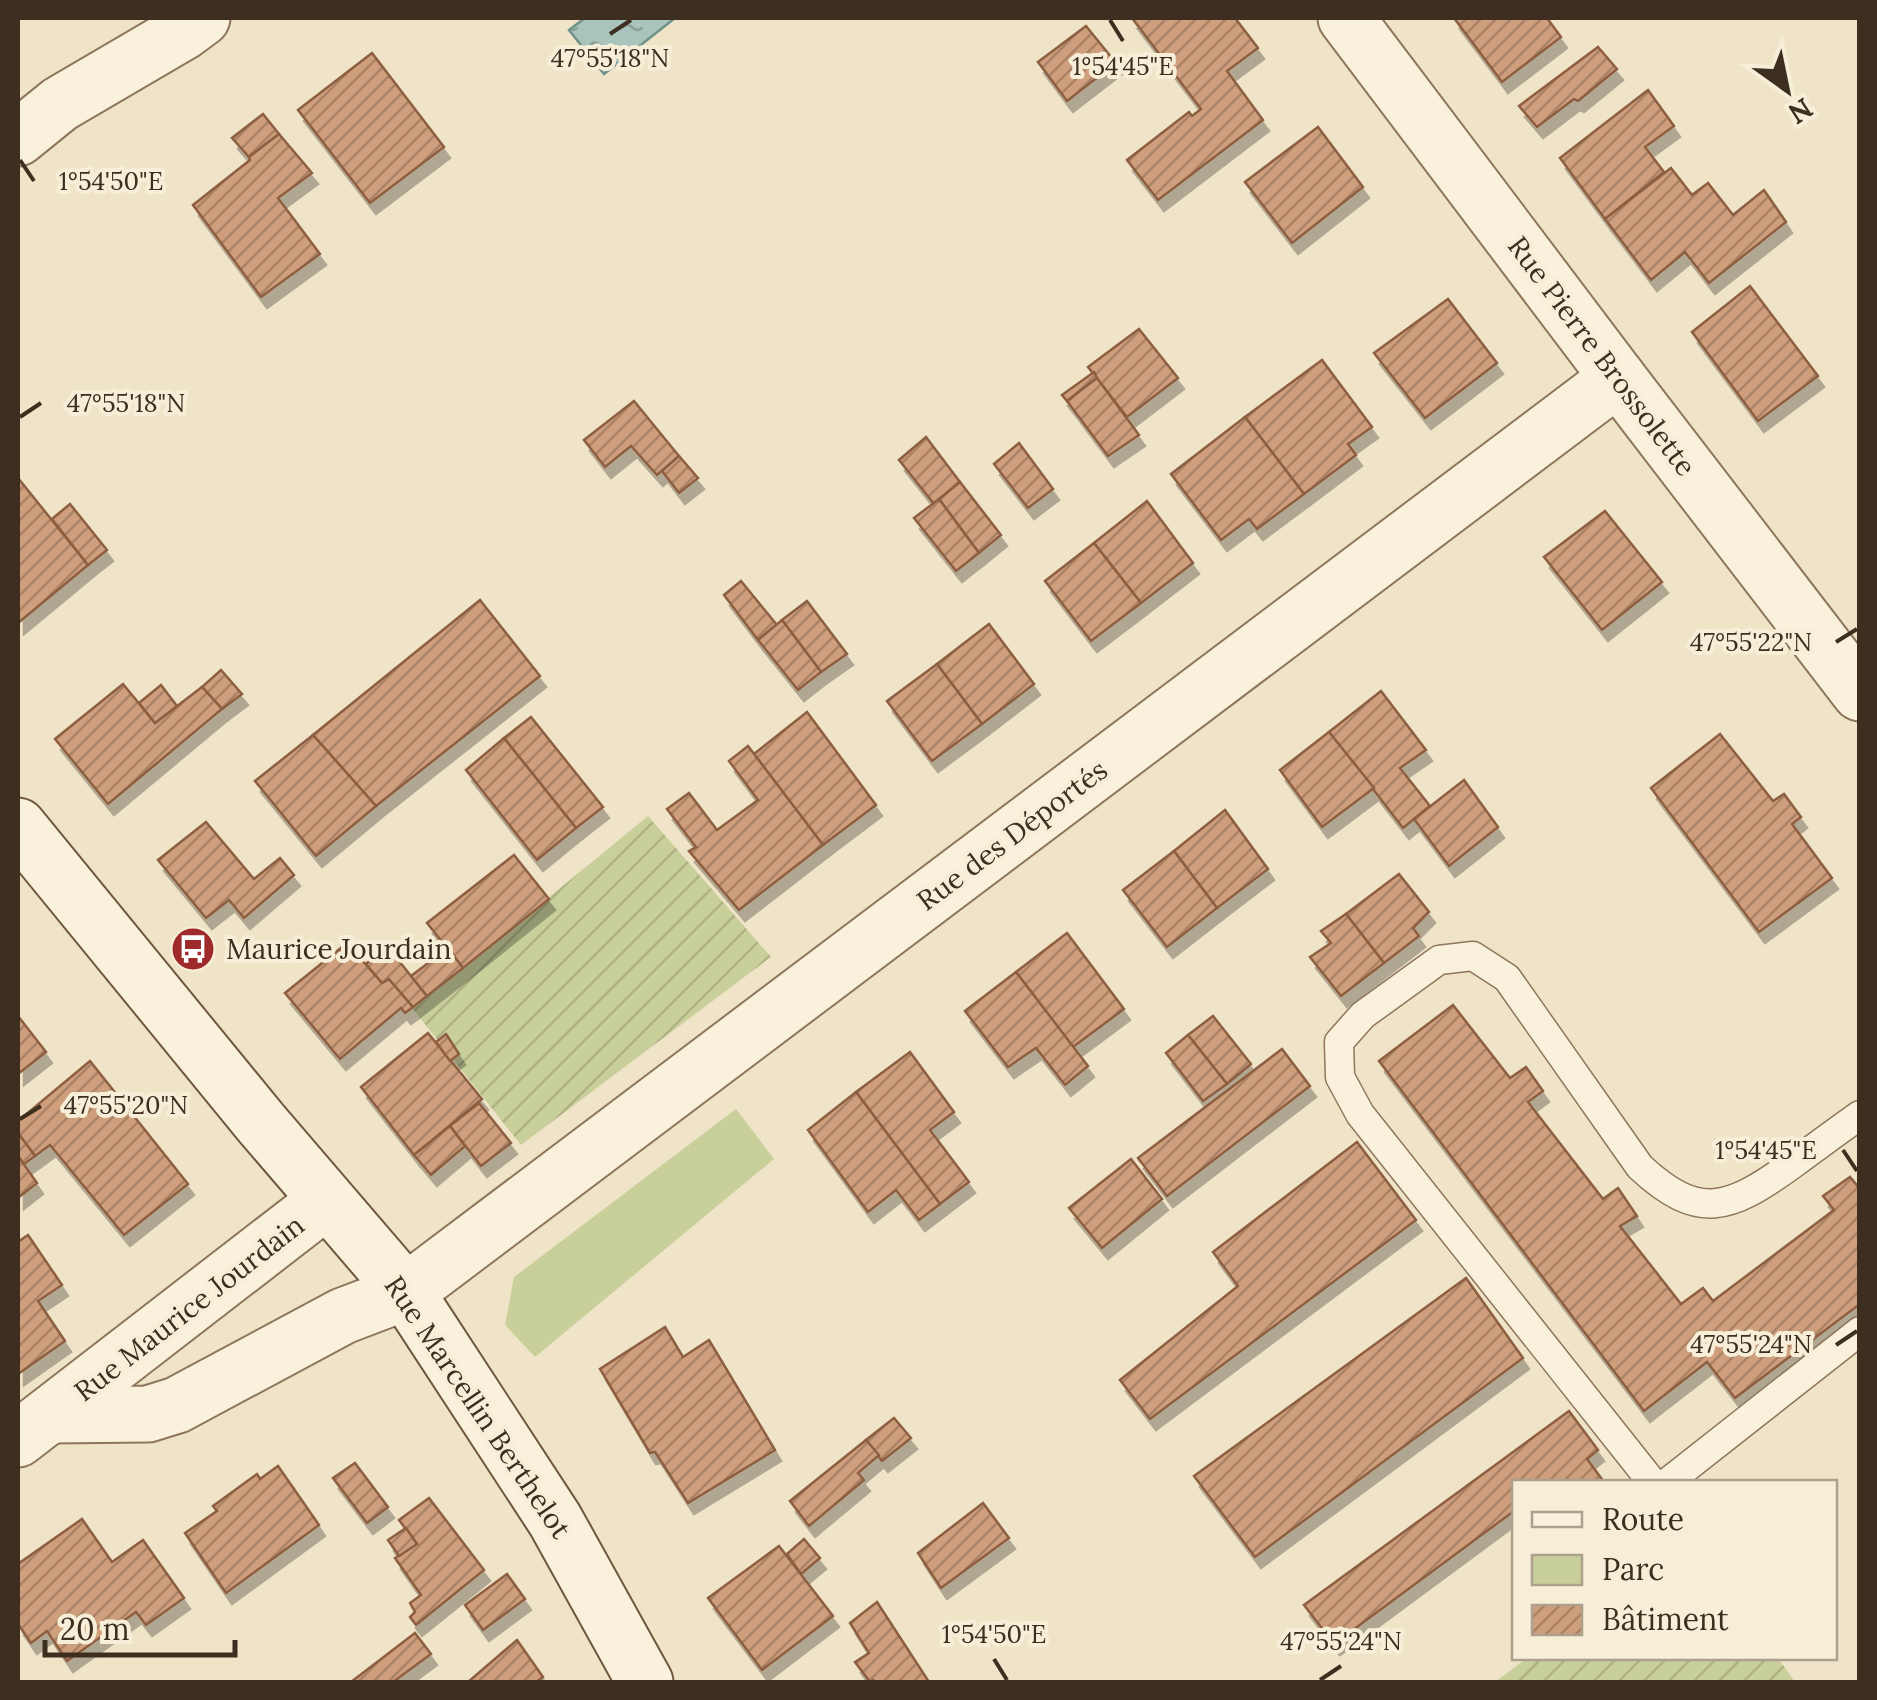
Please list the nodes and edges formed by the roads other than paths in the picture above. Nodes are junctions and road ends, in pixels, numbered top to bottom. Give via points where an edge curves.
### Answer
1 (202, 18) edge
2 (1346, 18) edge
3 (18, 138) edge
4 (1618, 378) junction
5 (1860, 693) edge
6 (18, 826) edge
7 (1860, 1115) edge
8 (326, 1201) junction
9 (406, 1292) junction
10 (1860, 1331) edge
11 (34, 1427) edge
12 (1650, 1480) edge
13 (1671, 1480) edge
14 (645, 1682) edge

1 - 3 street via 60,104
2 - 4 street, Rue Pierre Brossolette
4 - 5 street, Rue Pierre Brossolette
4 - 9 street, Rue des Déportés
6 - 8 street, Rue Marcellin Berthelot
7 - 12 lane via 1758,1189 1708,1204 1660,1186 1640,1167 1507,978 1472,956 1439,960 1363,1015 1339,1042 1340,1077 1360,1114
8 - 9 street, Rue Marcellin Berthelot
8 - 11 street, Rue Maurice Jourdain
9 - 11 street, Rue Maurice Jourdain via 343,1316 178,1405
9 - 14 street, Rue Marcellin Berthelot via 556,1520
10 - 13 lane

